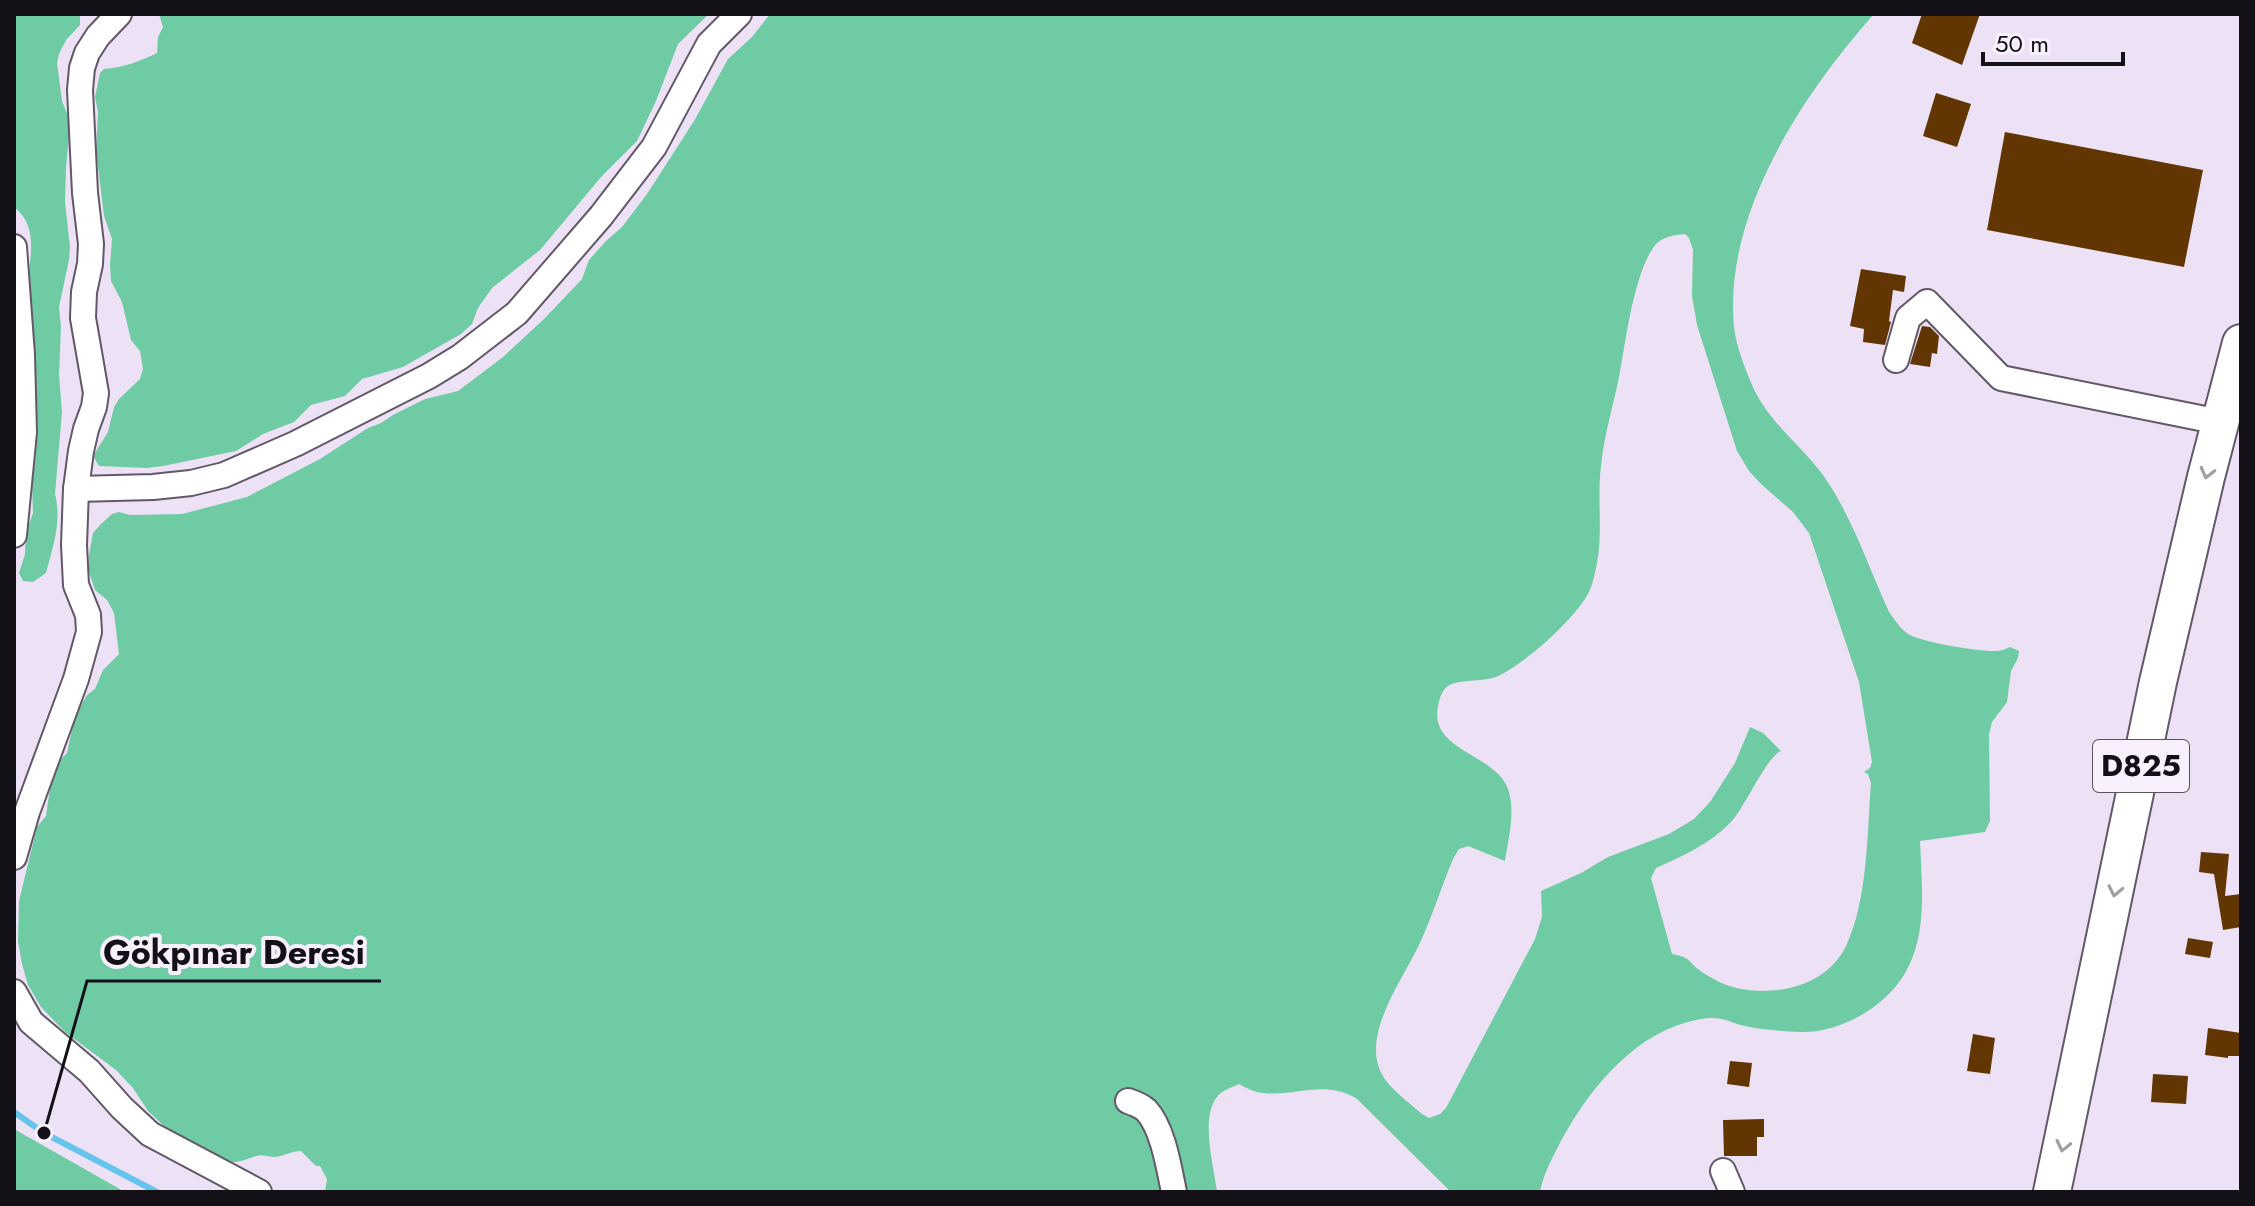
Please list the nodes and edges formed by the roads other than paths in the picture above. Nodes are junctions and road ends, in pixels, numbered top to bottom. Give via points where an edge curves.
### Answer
1 (119, 14) edge
2 (739, 14) edge
3 (14, 247) edge
4 (2241, 343) edge
5 (1896, 360) dead end
6 (2231, 431) edge
7 (76, 489) junction
8 (14, 535) edge
9 (14, 857) edge
10 (14, 992) edge
11 (14, 1009) edge
12 (46, 1037) junction
13 (1128, 1101) dead end
14 (1158, 1134) junction
15 (259, 1192) edge
16 (1157, 1192) edge
17 (1174, 1192) edge
18 (2052, 1192) edge
19 (2077, 1192) edge

1 - 7 street via 87,53 80,77 91,244 83,318 96,393
2 - 7 street via 709,44 633,176 517,313 480,343 429,376 224,475 153,487
3 - 8 street via 24,432
4 - 6 highway, D825
5 - 6 street via 1908,318 1927,302 2001,378
6 -> 18 highway, D825 via 2158,682
6 - 19 highway, D825
7 - 9 street via 74,566 88,615 88,639
10 - 12 street
11 - 12 street
12 - 15 street via 89,1071 150,1134
13 - 14 street via 1144,1108
14 - 16 street
14 - 17 street

